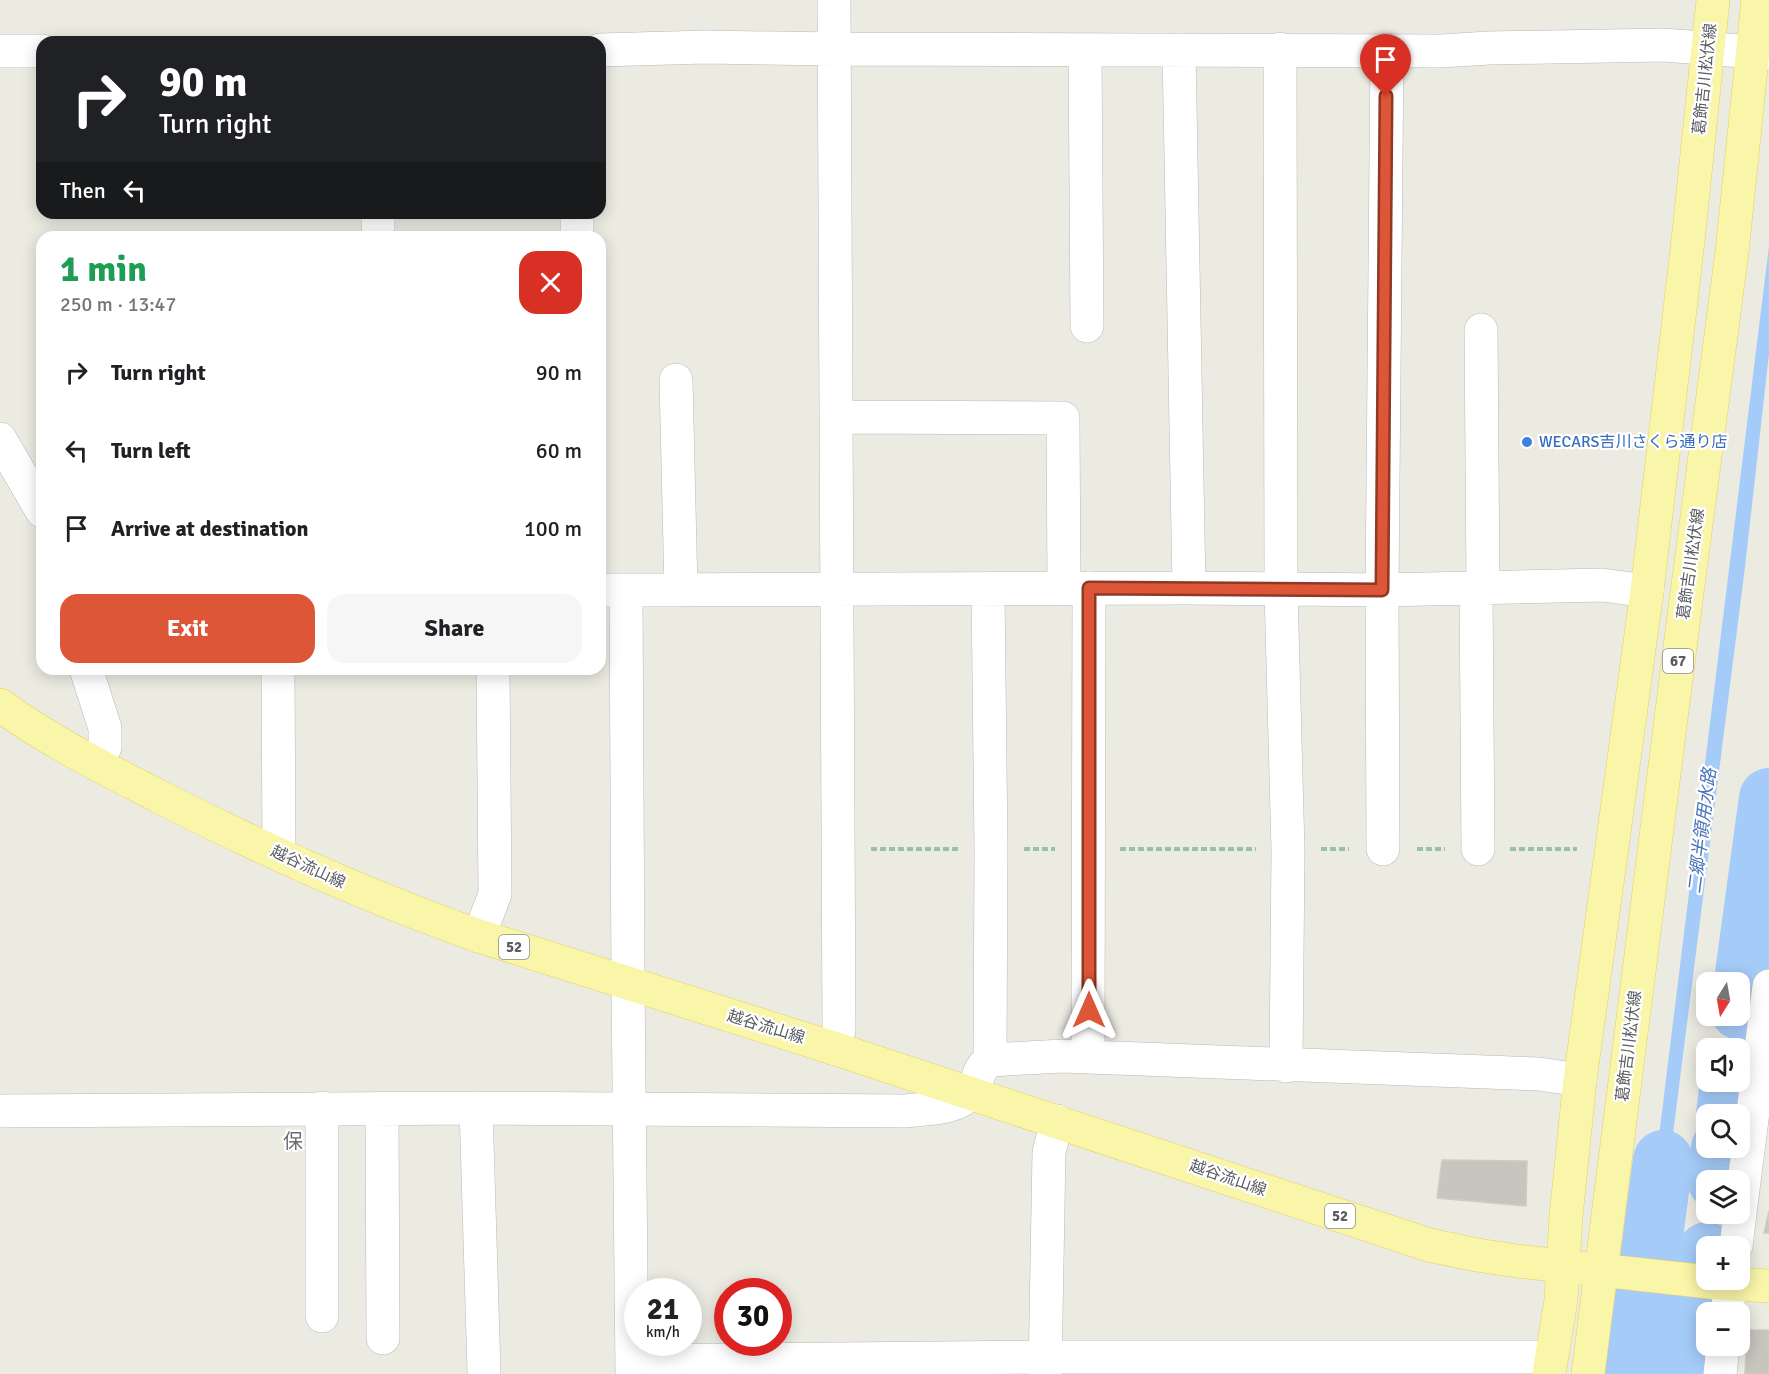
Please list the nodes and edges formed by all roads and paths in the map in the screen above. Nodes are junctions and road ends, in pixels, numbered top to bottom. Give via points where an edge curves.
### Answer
1 (834, 0) edge
2 (1713, 0) edge
3 (1758, 0) edge
4 (1708, 48) junction
5 (834, 49) junction
6 (1280, 49) junction
7 (606, 50) edge
8 (1085, 50) junction
9 (1386, 50) junction
10 (0, 51) edge
11 (36, 51) edge
12 (1179, 51) junction
13 (1761, 52) edge
14 (1087, 326) dead end
15 (1481, 330) dead end
16 (676, 380) dead end
17 (836, 417) junction
18 (0, 439) edge
19 (36, 501) edge
20 (1189, 588) junction
21 (1480, 588) junction
22 (988, 589) junction
23 (1077, 589) junction
24 (613, 590) edge
25 (681, 590) junction
26 (837, 590) junction
27 (1281, 590) junction
28 (1382, 590) junction
29 (1647, 591) junction
30 (88, 675) edge
31 (278, 675) edge
32 (493, 675) edge
33 (0, 705) edge
34 (98, 764) junction
35 (838, 848) junction
36 (991, 849) junction
37 (1090, 849) junction
38 (1288, 849) junction
39 (1383, 849) junction
40 (1478, 849) junction
41 (1584, 849) dead end
42 (279, 854) junction
43 (479, 936) junction
44 (628, 984) junction
45 (1769, 986) edge
46 (1766, 1026) edge
47 (833, 1048) junction
48 (1088, 1056) junction
49 (990, 1060) junction
50 (1286, 1066) junction
51 (1580, 1080) junction
52 (971, 1093) junction
53 (322, 1108) junction
54 (382, 1108) junction
55 (476, 1108) junction
56 (630, 1110) junction
57 (0, 1111) edge
58 (1057, 1121) junction
59 (1746, 1170) edge
60 (1564, 1266) junction
61 (1616, 1272) junction
62 (1696, 1285) edge
63 (1769, 1286) edge
64 (1750, 1288) edge
65 (322, 1316) dead end
66 (383, 1338) dead end
67 (1722, 1356) edge
68 (1045, 1366) edge
69 (1550, 1366) edge
70 (632, 1367) edge
71 (484, 1371) dead end
72 (1588, 1374) edge
73 (1720, 1374) edge

1 - 5 street
2 - 4 main road, 葛飾吉川松伏線 / 67
3 - 13 main road, 葛飾吉川松伏線 / 67
4 - 9 street via 1663,45
4 - 13 street
4 - 29 main road, 葛飾吉川松伏線 / 67
5 - 7 street
5 - 8 street
5 - 17 street
6 - 9 street
6 - 12 street
6 - 27 street
8 - 12 street
8 - 14 street
9 - 28 street
10 - 11 street
12 - 20 street
13 - 61 main road, 葛飾吉川松伏線 / 67 via 1732,252
15 - 21 street
16 - 25 street
17 - 23 street via 1063,418
17 - 26 street
18 - 19 street
20 - 23 street
20 - 27 street
21 - 28 street
21 - 29 street via 1602,585
21 - 40 street
22 - 23 street
22 - 26 street
22 - 36 street
23 - 37 street
24 - 25 street
24 - 44 street
25 - 26 street
26 - 35 street
27 - 28 street
27 - 38 street
28 - 39 street
29 - 51 main road, 葛飾吉川松伏線 / 67
30 - 34 street via 105,728 105,747
31 - 42 street
32 - 43 street via 495,894
33 - 34 main road, 越谷流山線 / 52 via 29,726
34 - 42 main road, 越谷流山線 / 52
35 - 36 path
35 - 47 street via 839,1030
36 - 37 path
36 - 49 street
37 - 38 path
37 - 48 street
38 - 39 path
38 - 50 street
39 - 40 path
40 - 41 path
42 - 43 main road, 越谷流山線 / 52 via 340,883
43 - 44 main road, 越谷流山線 / 52
44 - 47 main road, 越谷流山線 / 52
44 - 56 street
45 - 46 street
46 - 59 street
47 - 52 main road, 越谷流山線 / 52
48 - 49 street
48 - 50 street
49 - 52 street via 982,1066
50 - 51 street via 1539,1074
51 - 60 main road, 葛飾吉川松伏線 / 67
52 - 56 street via 955,1104 906,1111
52 - 58 main road, 越谷流山線 / 52
53 - 54 street
53 - 57 street
53 - 65 street
54 - 55 street
54 - 66 street
55 - 56 street
55 - 71 street
56 - 70 street
58 - 60 main road, 越谷流山線 / 52 via 1429,1245 1518,1262
58 - 68 street via 1049,1152
60 - 61 main road, 越谷流山線 / 52
60 - 69 main road
61 - 62 main road, 越谷流山線 / 52
61 - 72 main road
63 - 64 main road, 越谷流山線 / 52
67 - 73 street
68 - 69 street
68 - 70 street

